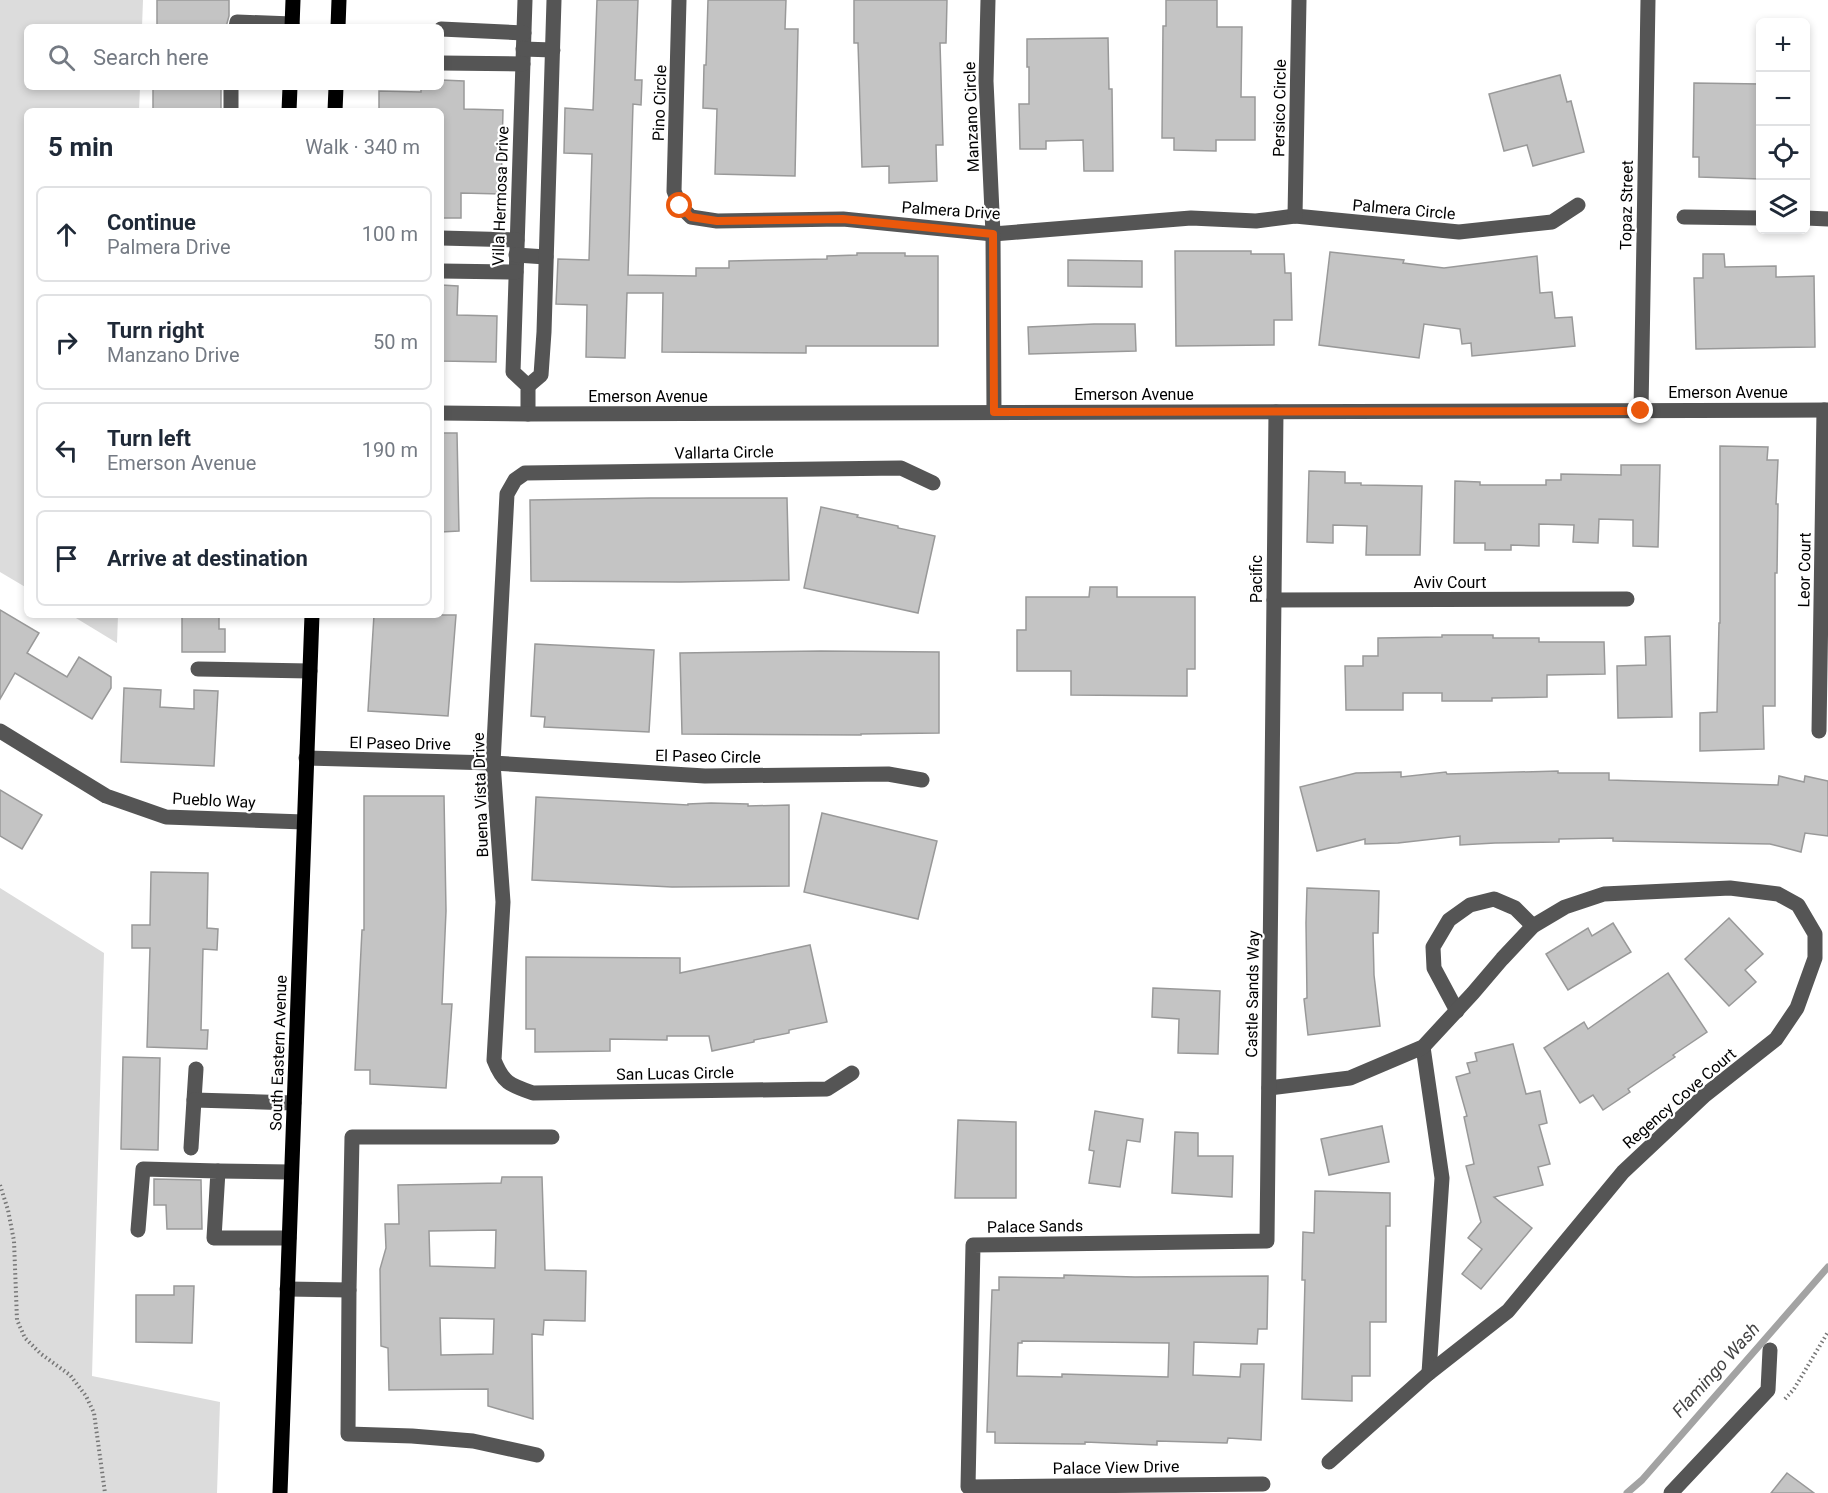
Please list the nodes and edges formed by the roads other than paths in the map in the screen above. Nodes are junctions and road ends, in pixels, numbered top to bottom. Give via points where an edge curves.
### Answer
1 (293, 0) edge
2 (339, 0) edge
3 (525, 0) edge
4 (554, 0) edge
5 (680, 0) edge
6 (988, 0) edge
7 (1299, 0) edge
8 (1648, 0) edge
9 (237, 24) edge
10 (274, 24) edge
11 (292, 24) edge
12 (338, 24) edge
13 (444, 29) edge
14 (524, 33) junction
15 (553, 50) junction
16 (523, 57) junction
17 (444, 63) edge
18 (231, 90) edge
19 (290, 90) edge
20 (336, 90) edge
21 (231, 108) edge
22 (289, 108) edge
23 (335, 108) edge
24 (1578, 205) dead end
25 (680, 206) joint
26 (1295, 216) junction
27 (1684, 218) dead end
28 (1756, 218) edge
29 (1810, 218) edge
30 (1828, 219) edge
31 (993, 234) junction
32 (444, 238) edge
33 (517, 240) junction
34 (516, 255) junction
35 (546, 256) junction
36 (444, 271) edge
37 (516, 272) junction
38 (528, 386) junction
39 (1826, 410) edge
40 (1641, 411) junction
41 (994, 412) junction
42 (1276, 412) junction
43 (444, 413) edge
44 (528, 414) junction
45 (515, 480) joint
46 (933, 483) dead end
47 (1627, 599) dead end
48 (1274, 600) junction
49 (312, 618) edge
50 (198, 669) dead end
51 (310, 671) junction
52 (0, 731) edge
53 (1820, 731) dead end
54 (1273, 747) joint
55 (306, 758) junction
56 (494, 763) junction
57 (921, 780) dead end
58 (304, 822) junction
59 (1533, 926) junction
60 (1457, 1011) junction
61 (1423, 1047) junction
62 (196, 1069) dead end
63 (852, 1073) dead end
64 (500, 1074) joint
65 (1269, 1088) junction
66 (194, 1100) junction
67 (294, 1103) junction
68 (552, 1137) dead end
69 (190, 1148) dead end
70 (218, 1171) junction
71 (291, 1172) junction
72 (138, 1230) dead end
73 (289, 1238) junction
74 (1268, 1241) joint
75 (287, 1289) junction
76 (349, 1290) junction
77 (1770, 1350) dead end
78 (1429, 1373) junction
79 (537, 1455) dead end
80 (1329, 1462) dead end
81 (1263, 1484) dead end
82 (968, 1487) joint
83 (280, 1493) edge
84 (1671, 1493) edge

1 - 11 main road
2 - 12 main road
3 - 14 street, Villa Hermosa Drive
4 - 15 street
5 - 25 street, Pino Circle via 674,191
6 - 31 street, Manzano Circle via 986,81
7 - 26 street, Persico Circle
8 - 40 street, Topaz Street
9 - 10 street
13 - 14 street
14 - 16 street, Villa Hermosa Drive
15 - 16 street
15 - 35 street
16 - 17 street
16 - 33 street, Villa Hermosa Drive
18 - 21 street
19 - 22 main road
20 - 23 main road
24 - 26 street, Palmera Circle via 1552,222 1459,232
25 - 31 street, Palmera Drive via 691,217 717,221 843,219
26 - 31 street, Palmera Drive via 1256,221 1191,218
27 - 28 street
29 - 30 street
31 - 41 street, Manzano Circle
32 - 33 street
33 - 34 street, Villa Hermosa Drive
34 - 35 street
34 - 37 street, Villa Hermosa Drive
35 - 38 street via 541,375
36 - 37 street
37 - 38 street, Villa Hermosa Drive via 513,372
38 - 44 street
39 - 40 street, Emerson Avenue
39 - 53 street, Leor Court
40 - 42 street, Emerson Avenue
41 - 42 street, Emerson Avenue
41 - 44 street, Emerson Avenue
42 - 48 street, Pacific
43 - 44 street, Emerson Avenue
45 - 46 street, Vallarta Circle via 525,473 901,468
45 - 56 street, Buena Vista Drive via 507,494
47 - 48 street, Aviv Court
48 - 54 street, Pacific
49 - 51 main road, South Eastern Avenue
50 - 51 street
51 - 55 main road, South Eastern Avenue
52 - 58 street, Pueblo Way via 106,796 166,817
54 - 65 street, Castle Sands Way
55 - 56 street, El Paseo Drive
55 - 58 main road, South Eastern Avenue
56 - 57 street, El Paseo Circle via 705,776 888,774
56 - 64 street, Buena Vista Drive via 503,902 494,1060
58 - 67 main road, South Eastern Avenue
59 - 60 street, Regency Cove Court
59 - 60 street via 1515,908 1494,899 1470,905 1449,920 1433,946 1434,968
59 - 78 street, Regency Cove Court via 1565,907 1604,894 1730,888 1778,894 1798,905 1815,934 1815,958 1797,1008 1776,1039 1705,1095 1623,1172 1508,1311
60 - 61 street, Regency Cove Court
61 - 65 street, Regency Cove Court via 1350,1078
61 - 78 street via 1442,1178
62 - 66 street
63 - 64 street, San Lucas Circle via 827,1089 532,1093 511,1085
65 - 74 street, Castle Sands Way
66 - 67 street
66 - 69 street
67 - 71 main road, South Eastern Avenue
68 - 76 street via 352,1137
70 - 71 street
70 - 72 street via 143,1169
70 - 73 street via 214,1238
71 - 73 main road, South Eastern Avenue
73 - 75 main road, South Eastern Avenue
74 - 82 street, Palace Sands via 973,1245
75 - 76 street
75 - 83 main road, South Eastern Avenue
76 - 79 street via 348,1434 473,1442
77 - 84 street via 1768,1389
78 - 80 street, Regency Cove Court
81 - 82 street, Palace View Drive

